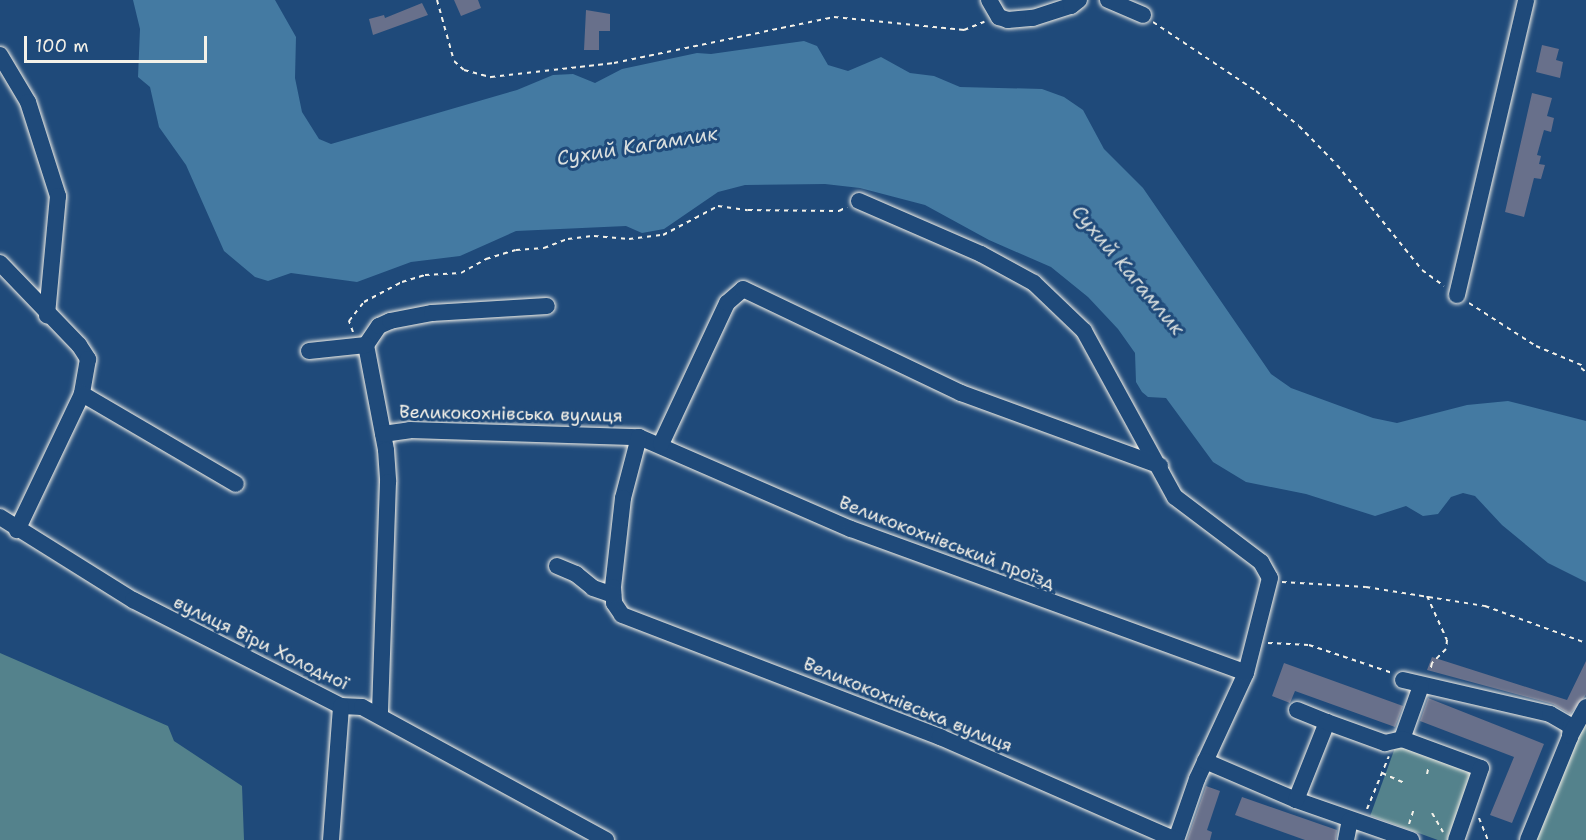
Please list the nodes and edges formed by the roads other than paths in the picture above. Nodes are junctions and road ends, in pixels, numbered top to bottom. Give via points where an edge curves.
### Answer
1 (989, 0) edge
2 (1079, 0) edge
3 (1108, 0) edge
4 (1526, 0) edge
5 (1143, 15) road end
6 (0, 55) edge
7 (859, 201) road end
8 (0, 263) edge
9 (1457, 295) road end
10 (547, 306) dead end
11 (46, 315) junction
12 (362, 345) junction
13 (309, 351) dead end
14 (82, 394) junction
15 (383, 434) junction
16 (639, 437) junction
17 (661, 444) junction
18 (1160, 466) junction
19 (236, 484) dead end
20 (0, 518) edge
21 (17, 530) junction
22 (557, 566) dead end
23 (614, 595) junction
24 (1246, 673) junction
25 (1403, 680) road end
26 (1424, 685) junction
27 (341, 706) junction
28 (1586, 707) edge
29 (1297, 710) dead end
30 (380, 716) junction
31 (1327, 722) junction
32 (1570, 737) junction
33 (1398, 740) junction
34 (1205, 761) junction
35 (1296, 800) junction
36 (1356, 822) junction
37 (332, 840) edge
38 (606, 840) edge
39 (1176, 840) edge
40 (1346, 840) edge
41 (1411, 840) edge
42 (1456, 840) edge
43 (1528, 840) edge

1 - 2 street via 999,17 1033,18
3 - 5 street
4 - 9 street
6 - 11 street via 28,102 58,196
7 - 18 street via 981,254 1034,284 1084,331
8 - 11 street
10 - 12 street via 390,321 379,326
11 - 14 street via 79,345 88,359
12 - 13 street
12 - 15 street, Великокохнівська вулиця
14 - 19 street
14 - 21 street
15 - 16 street, Великокохнівська вулиця via 410,430
15 - 30 street, Великокохнівська вулиця via 388,512
16 - 17 street, Великокохнівський проїзд
16 - 23 street via 623,498
17 - 18 street via 727,303 743,289 961,393
17 - 24 street, Великокохнівський проїзд via 851,529
18 - 24 street via 1175,497 1262,562 1270,578
20 - 21 street, вулиця Віри Холодної
21 - 27 street, вулиця Віри Холодної via 133,600
22 - 23 street via 576,573 593,588
23 - 39 street, Великокохнівська вулиця via 622,615 940,737
24 - 34 street
25 - 26 street
26 - 32 street via 1566,720 1571,726
26 - 33 street
27 - 30 street, вулиця Віри Холодної via 362,707
27 - 37 street
28 - 32 street
29 - 31 street
30 - 38 street, вулиця Віри Холодної
31 - 33 street via 1385,743
31 - 35 street
32 - 43 street
33 - 42 street via 1481,768
34 - 35 street via 1227,774
34 - 39 street
35 - 36 street
36 - 40 street
36 - 41 street

